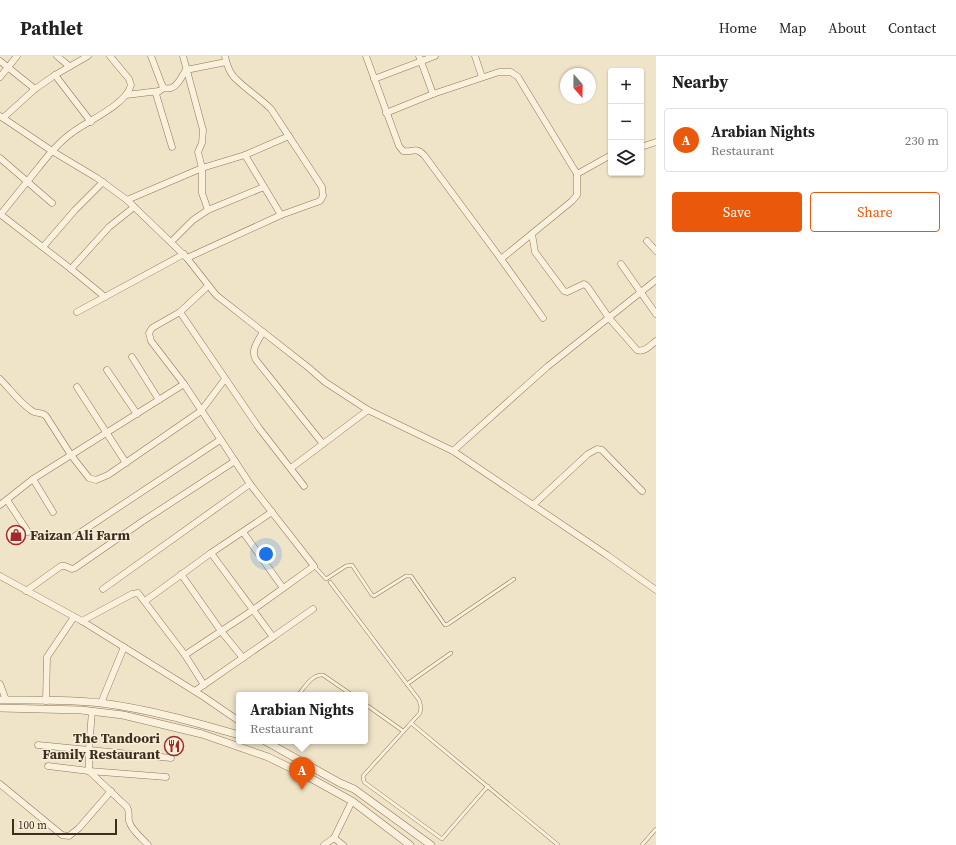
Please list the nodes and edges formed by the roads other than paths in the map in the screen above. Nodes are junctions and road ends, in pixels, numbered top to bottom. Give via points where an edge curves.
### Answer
1 (17, 56) edge
2 (57, 56) edge
3 (88, 56) edge
4 (110, 56) edge
5 (151, 56) edge
6 (182, 56) edge
7 (366, 56) edge
8 (435, 56) edge
9 (475, 56) edge
10 (225, 59) edge
11 (420, 59) edge
12 (0, 61) edge
13 (69, 66) junction
14 (8, 67) junction
15 (186, 70) junction
16 (55, 75) junction
17 (0, 77) edge
18 (482, 77) junction
19 (374, 79) junction
20 (35, 88) junction
21 (161, 89) junction
22 (433, 94) junction
23 (126, 95) junction
24 (386, 113) junction
25 (2, 117) edge
26 (91, 122) junction
27 (289, 136) junction
28 (656, 142) edge
29 (172, 146) dead end
30 (644, 146) edge
31 (52, 151) junction
32 (244, 155) junction
33 (608, 156) edge
34 (0, 158) edge
35 (202, 168) junction
36 (577, 174) junction
37 (27, 181) junction
38 (103, 182) junction
39 (264, 187) junction
40 (127, 200) junction
41 (52, 203) dead end
42 (134, 207) junction
43 (208, 210) junction
44 (0, 214) edge
45 (281, 216) junction
46 (532, 234) junction
47 (647, 241) dead end
48 (171, 242) junction
49 (42, 247) junction
50 (656, 251) edge
51 (186, 256) junction
52 (501, 260) junction
53 (621, 264) dead end
54 (71, 269) junction
55 (656, 280) edge
56 (208, 286) junction
57 (641, 292) junction
58 (105, 297) junction
59 (77, 312) dead end
60 (180, 312) junction
61 (656, 314) edge
62 (543, 318) dead end
63 (609, 318) junction
64 (263, 332) junction
65 (656, 341) edge
66 (132, 357) dead end
67 (107, 370) dead end
68 (225, 378) junction
69 (0, 379) edge
70 (184, 384) junction
71 (77, 387) dead end
72 (159, 400) junction
73 (368, 410) junction
74 (201, 411) junction
75 (137, 414) junction
76 (107, 433) junction
77 (220, 440) junction
78 (323, 444) junction
79 (453, 451) junction
80 (71, 455) junction
81 (235, 461) junction
82 (126, 463) junction
83 (291, 468) junction
84 (33, 480) junction
85 (250, 484) junction
86 (304, 486) dead end
87 (642, 491) dead end
88 (8, 500) junction
89 (0, 505) edge
90 (533, 505) junction
91 (53, 512) dead end
92 (272, 512) junction
93 (28, 532) dead end
94 (242, 532) junction
95 (75, 536) dead end
96 (211, 553) junction
97 (314, 566) junction
98 (181, 574) junction
99 (0, 576) edge
100 (514, 579) dead end
101 (330, 582) dead end
102 (283, 588) junction
103 (103, 589) dead end
104 (656, 590) edge
105 (26, 591) junction
106 (145, 601) junction
107 (313, 609) dead end
108 (252, 610) junction
109 (74, 617) junction
110 (82, 621) junction
111 (221, 631) junction
112 (272, 638) junction
113 (124, 647) junction
114 (451, 653) dead end
115 (185, 655) junction
116 (242, 658) junction
117 (0, 684) edge
118 (407, 684) junction
119 (204, 685) junction
120 (195, 692) junction
121 (301, 692) edge
122 (348, 692) edge
123 (3, 700) edge
124 (46, 700) junction
125 (101, 703) junction
126 (368, 706) edge
127 (0, 708) edge
128 (92, 711) junction
129 (236, 719) edge
130 (411, 723) junction
131 (404, 731) junction
132 (236, 734) edge
133 (270, 744) edge
134 (38, 745) dead end
135 (89, 749) junction
136 (171, 758) dead end
137 (48, 766) dead end
138 (89, 771) junction
139 (166, 776) dead end
140 (0, 784) edge
141 (488, 786) junction
142 (111, 791) junction
143 (352, 800) junction
144 (656, 829) edge
145 (334, 838) junction
146 (148, 845) edge
147 (324, 845) edge
148 (343, 845) edge
149 (410, 845) edge
150 (431, 845) edge
151 (558, 845) edge
152 (642, 845) edge

1 - 14 street
2 - 13 street
3 - 13 street
4 - 23 street via 129,79 131,85
5 - 21 street
6 - 15 street
7 - 19 street
8 - 11 street
9 - 18 street
10 - 15 street
10 - 27 street via 234,78 271,109
11 - 19 street
11 - 22 street
12 - 14 street
13 - 16 street
14 - 17 street
14 - 20 street
15 - 21 street via 176,85
15 - 35 street via 203,130 198,152
16 - 20 street
16 - 26 street
18 - 22 street
18 - 36 street via 499,72 511,72 518,77
19 - 24 street
20 - 25 street
21 - 23 street
21 - 29 street via 156,94
22 - 24 street
23 - 26 street
24 - 52 street via 399,146 403,151 420,151
25 - 31 street
26 - 31 street via 74,131
27 - 32 street
27 - 45 street via 324,193 320,201
28 - 30 street
31 - 37 street
31 - 38 street
32 - 35 street
32 - 39 street
33 - 36 street
34 - 37 street
35 - 40 street
35 - 43 street via 202,193
36 - 46 street via 577,195
37 - 41 street
37 - 44 street
38 - 40 street
38 - 49 street
39 - 43 street
39 - 45 street
40 - 42 street
42 - 48 street
42 - 54 street via 109,227
43 - 48 street via 193,220
44 - 49 street
45 - 51 street
46 - 52 street
46 - 63 street via 535,252 564,291 570,292 584,284
47 - 50 street
48 - 51 street
49 - 54 street
51 - 56 street
51 - 58 street
52 - 62 street
53 - 57 street
54 - 58 street
55 - 57 street
56 - 60 street
56 - 64 street
57 - 61 street
57 - 63 street
58 - 59 street
60 - 68 street
60 - 70 street via 152,328 149,333 151,341
63 - 65 street via 640,352
63 - 79 street via 547,367
64 - 73 street via 325,382
64 - 78 street via 253,355
66 - 72 street
67 - 75 street
68 - 74 street
68 - 83 street via 259,428
69 - 80 street via 31,410 46,416
70 - 72 street
70 - 74 street
71 - 76 street
72 - 75 street
73 - 78 street
73 - 79 street
74 - 77 street
74 - 82 street
75 - 76 street
76 - 80 street
76 - 82 street
77 - 81 street
77 - 95 street
78 - 83 street
79 - 90 street
80 - 82 street via 88,478 96,480
80 - 84 street
81 - 85 street
81 - 105 street via 75,568 60,566
83 - 86 street
84 - 88 street
84 - 91 street
85 - 92 street
85 - 103 street
87 - 90 street via 602,450 596,449
88 - 89 street
88 - 93 street
90 - 104 street
92 - 94 street
92 - 97 street
94 - 96 street
94 - 102 street
96 - 98 street
96 - 108 street
97 - 100 lane via 326,579 352,565 372,596 406,576 411,576 445,624
97 - 102 street
98 - 106 street
98 - 111 street
99 - 105 street
101 - 118 lane
102 - 108 street
105 - 109 street
106 - 110 street via 138,593 132,594
106 - 115 street
107 - 112 street
108 - 111 street
108 - 112 street
109 - 110 street
109 - 124 street via 47,657
110 - 113 street
111 - 115 street
111 - 116 street
112 - 116 street
113 - 120 street
113 - 125 street
114 - 118 lane
115 - 119 street
116 - 119 street
117 - 123 street
118 - 130 lane via 422,707
119 - 120 street
120 - 129 street
121 - 122 lane via 314,676 319,674
123 - 124 street
124 - 125 street
125 - 132 street via 158,714
126 - 131 lane
127 - 128 street
128 - 135 street
128 - 143 street via 123,715 202,734 268,757
130 - 131 lane
130 - 141 lane
131 - 141 lane via 363,776 364,782 440,838 444,838
133 - 150 street via 354,789
134 - 135 street
135 - 136 street
135 - 138 street
137 - 138 street
138 - 139 street
138 - 142 street
140 - 142 street via 62,835 69,836
141 - 151 lane
142 - 146 street via 127,807 131,826
143 - 145 street
143 - 149 street
144 - 152 lane
145 - 147 street
145 - 148 street

